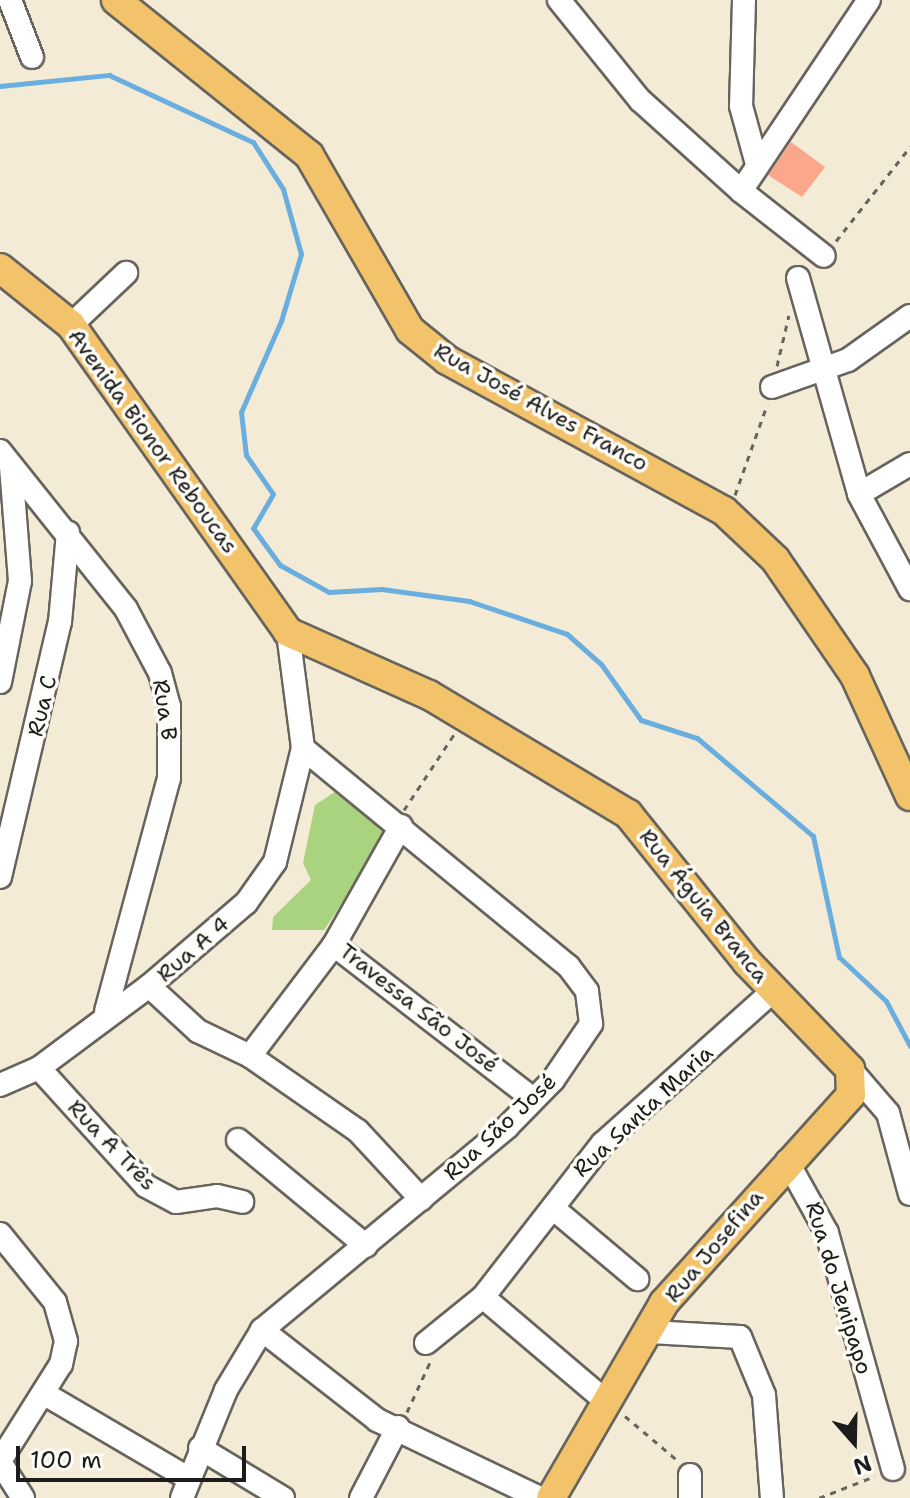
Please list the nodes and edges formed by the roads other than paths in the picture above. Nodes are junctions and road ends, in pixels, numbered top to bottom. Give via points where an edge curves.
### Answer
1 (10, 0) edge
2 (116, 0) edge
3 (559, 0) edge
4 (744, 0) edge
5 (869, 0) edge
6 (32, 57) dead end
7 (757, 164) junction
8 (741, 191) junction
9 (824, 256) dead end
10 (0, 268) edge
11 (126, 273) dead end
12 (798, 278) dead end
13 (910, 316) edge
14 (71, 325) junction
15 (827, 367) junction
16 (772, 387) dead end
17 (6, 459) edge
18 (910, 464) edge
19 (859, 494) junction
20 (68, 532) junction
21 (910, 589) edge
22 (288, 632) junction
23 (0, 682) edge
24 (303, 748) junction
25 (910, 796) edge
26 (398, 824) junction
27 (0, 877) edge
28 (334, 945) junction
29 (149, 986) junction
30 (773, 991) junction
31 (106, 1012) junction
32 (250, 1056) junction
33 (39, 1068) junction
34 (850, 1082) junction
35 (0, 1085) edge
36 (532, 1098) junction
37 (910, 1106) edge
38 (888, 1113) junction
39 (238, 1140) dead end
40 (787, 1161) junction
41 (910, 1194) edge
42 (421, 1199) junction
43 (242, 1202) dead end
44 (554, 1209) junction
45 (0, 1234) edge
46 (366, 1246) junction
47 (637, 1279) dead end
48 (483, 1297) junction
49 (262, 1330) junction
50 (650, 1332) junction
51 (426, 1343) road end
52 (43, 1393) junction
53 (608, 1403) junction
54 (402, 1421) junction
55 (200, 1448) junction
56 (0, 1461) edge
57 (893, 1469) road end
58 (690, 1475) road end
59 (185, 1488) edge
60 (23, 1498) edge
61 (283, 1498) edge
62 (361, 1498) edge
63 (540, 1498) edge
64 (551, 1498) edge
65 (690, 1498) edge
66 (772, 1498) edge

1 - 6 street
2 - 25 main road, Rua José Alves Franco via 309,155 410,330 447,360 724,511 775,559 855,676
3 - 8 street via 640,100
4 - 7 street via 741,106
5 - 7 street
7 - 8 street
8 - 9 street
10 - 14 main road, Avenida Bionor Reboucas
11 - 14 street
12 - 15 street
13 - 15 street
14 - 22 main road, Avenida Bionor Reboucas
15 - 16 street
15 - 19 street
17 - 20 street, Rua B
17 - 23 street via 20,581
18 - 19 street
19 - 21 street
20 - 27 street, Rua C via 60,622
20 - 31 street, Rua B via 142,637 160,673 172,730 161,818
22 - 24 street
22 - 30 main road, Rua Águia Branca via 466,717 628,814
24 - 26 street, Rua São José
24 - 29 street, Rua A 4 via 275,862 246,903
26 - 28 street, Travessa São José
26 - 36 street, Rua São José via 568,966 587,991 591,1024 583,1042
28 - 32 street
28 - 36 street, Travessa São José
29 - 31 street, Rua A 4
29 - 32 street via 198,1031
30 - 34 main road, Rua Águia Branca
30 - 44 street, Rua Santa Maria via 603,1143 565,1185
31 - 33 street, Rua A 4
32 - 42 street via 358,1131
33 - 35 street, Rua A 4
33 - 43 street, Rua A Três via 146,1186 176,1202 217,1196
34 - 38 street, Rua Águia Branca
34 - 40 main road, Rua Josefina
36 - 42 street, Rua São José
37 - 38 street
38 - 41 street, Rua Águia Branca
39 - 46 street
40 - 50 main road, Rua Josefina via 664,1303
40 - 57 street, Rua do Jenipapo via 827,1233
42 - 46 street, Rua São José
44 - 47 street
44 - 48 street, Rua Santa Maria
45 - 52 street via 64,1319 61,1364
46 - 49 street, Rua São José
48 - 51 street, Rua Santa Maria
48 - 53 street
49 - 54 street via 377,1420
49 - 55 street, Rua São José
50 - 53 main road, Rua Josefina
50 - 66 street via 740,1337 764,1395
52 - 56 street
52 - 59 street
53 - 64 main road, Rua Josefina
54 - 62 street
54 - 63 street
55 - 59 street, Rua São José
55 - 61 street
56 - 60 street
58 - 65 street

